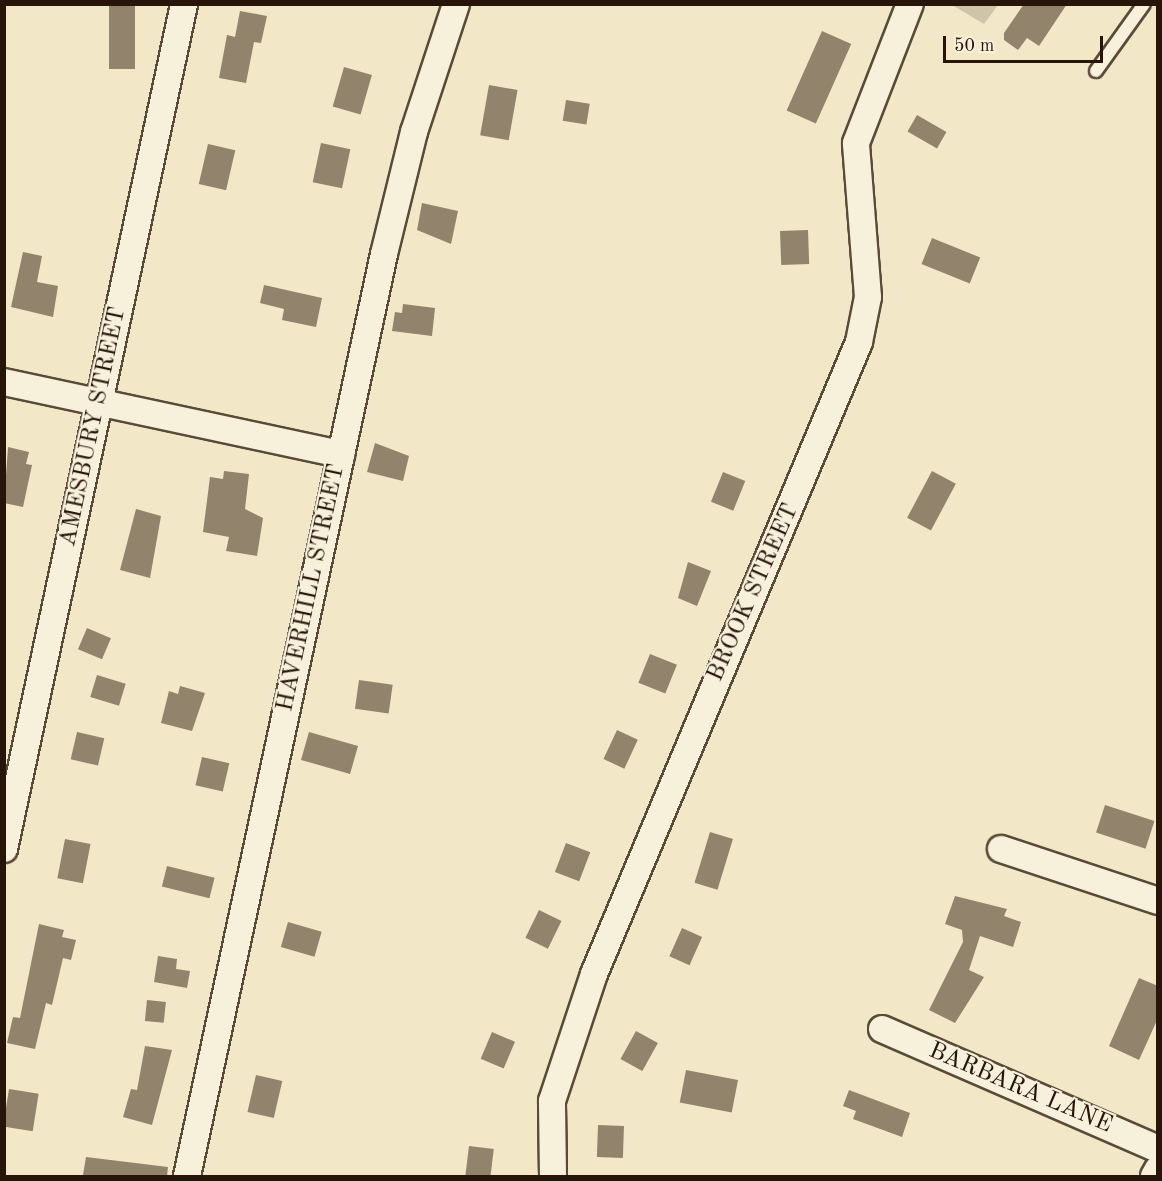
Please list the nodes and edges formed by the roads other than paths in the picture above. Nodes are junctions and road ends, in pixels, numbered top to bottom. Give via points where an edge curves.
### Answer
1 (184, 4) edge
2 (456, 4) edge
3 (910, 4) edge
4 (1144, 4) edge
5 (1096, 71) dead end
6 (4, 382) edge
7 (100, 403) junction
8 (341, 454) junction
9 (4, 849) edge
10 (1001, 849) dead end
11 (1158, 902) edge
12 (882, 1029) dead end
13 (1158, 1149) edge
14 (1158, 1169) edge
15 (187, 1176) edge
16 (552, 1176) edge
17 (1154, 1176) edge

1 - 7 street, AMESBURY STREET
2 - 8 street, HAVERHILL STREET via 414,132
3 - 16 street, BROOK STREET via 856,143 868,297 860,342 594,974 552,1101
4 - 5 lane
6 - 7 street
7 - 8 street
7 - 9 street, AMESBURY STREET
8 - 15 street, HAVERHILL STREET
10 - 11 street
12 - 13 street, BARBARA LANE
14 - 17 street

